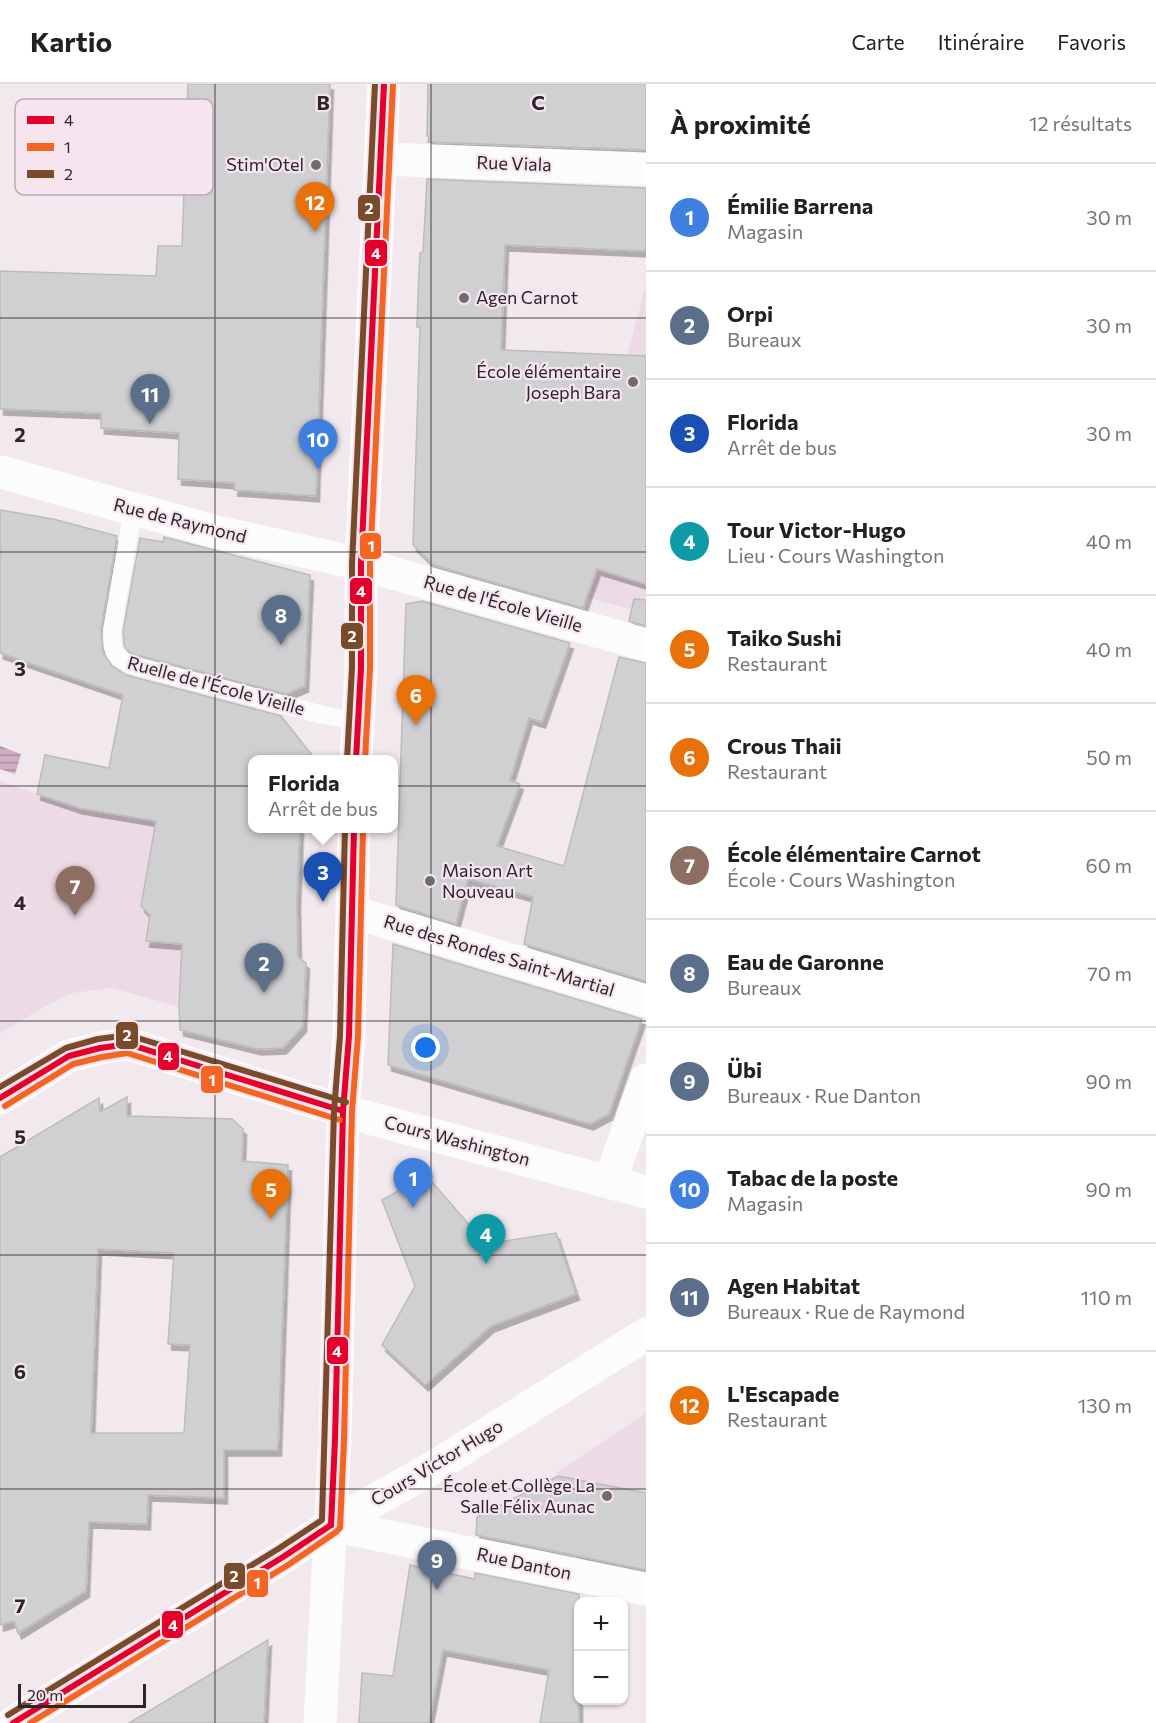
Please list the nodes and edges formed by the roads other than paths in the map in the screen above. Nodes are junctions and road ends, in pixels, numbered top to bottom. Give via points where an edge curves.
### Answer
1 (384, 84) edge
2 (382, 159) junction
3 (646, 169) edge
4 (0, 472) edge
5 (133, 510) junction
6 (361, 564) junction
7 (646, 645) edge
8 (357, 721) junction
9 (356, 755) edge
10 (354, 833) edge
11 (353, 912) junction
12 (646, 1001) edge
13 (646, 1080) edge
14 (0, 1098) edge
15 (343, 1111) junction
16 (610, 1180) junction
17 (646, 1192) edge
18 (646, 1334) edge
19 (331, 1525) junction
20 (646, 1589) edge
21 (13, 1723) edge
22 (320, 1723) edge

1 - 2 street
2 - 3 street, Rue Viala
2 - 6 street
4 - 5 street, Rue de Raymond
5 - 6 street, Rue de Raymond
5 - 8 lane, Ruelle de l'École Vieille via 112,630 112,650 120,659
6 - 7 street, Rue de l'École Vieille
6 - 8 street
8 - 9 street
10 - 11 street
11 - 12 street, Rue des Rondes Saint-Martial
11 - 15 street
13 - 16 street
14 - 15 street, Cours Washington via 69,1056 128,1044
15 - 16 street, Cours Washington
15 - 19 street
16 - 17 street, Cours Washington
18 - 19 street, Cours Victor Hugo via 429,1470
19 - 20 street, Rue Danton
19 - 21 street, Cours Victor Hugo
19 - 22 street

